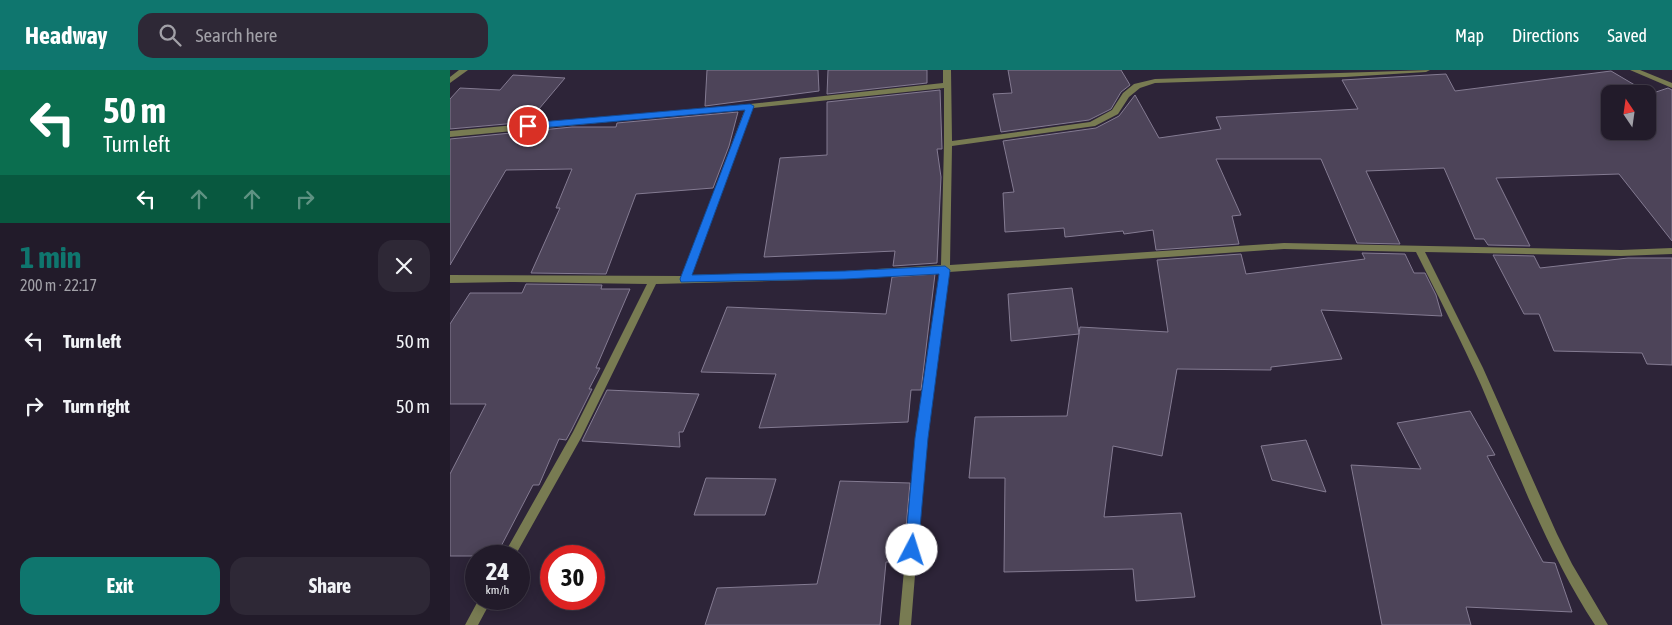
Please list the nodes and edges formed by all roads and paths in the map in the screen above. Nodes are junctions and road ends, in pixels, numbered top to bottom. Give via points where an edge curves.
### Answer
1 (464, 70) edge
2 (947, 70) edge
3 (1426, 70) edge
4 (1634, 70) edge
5 (450, 81) edge
6 (947, 85) junction
7 (1672, 86) edge
8 (750, 106) junction
9 (450, 134) edge
10 (948, 144) junction
11 (1418, 248) junction
12 (1672, 251) edge
13 (945, 270) junction
14 (450, 279) edge
15 (685, 279) junction
16 (653, 280) junction
17 (515, 545) edge
18 (480, 610) edge
19 (471, 625) edge
20 (905, 625) edge
21 (1602, 625) edge

1 - 5 street
2 - 6 street
3 - 10 street via 1155,81 1137,86 1126,95 1115,112 1092,124
4 - 7 street
6 - 8 street
6 - 10 street
8 - 9 street
8 - 15 street
10 - 13 street
11 - 12 street via 1621,253
11 - 13 street via 1284,246
11 - 21 street via 1486,384 1547,530
13 - 15 street
13 - 20 street via 922,438
14 - 16 street
15 - 16 street
16 - 17 street via 577,435
18 - 19 street

